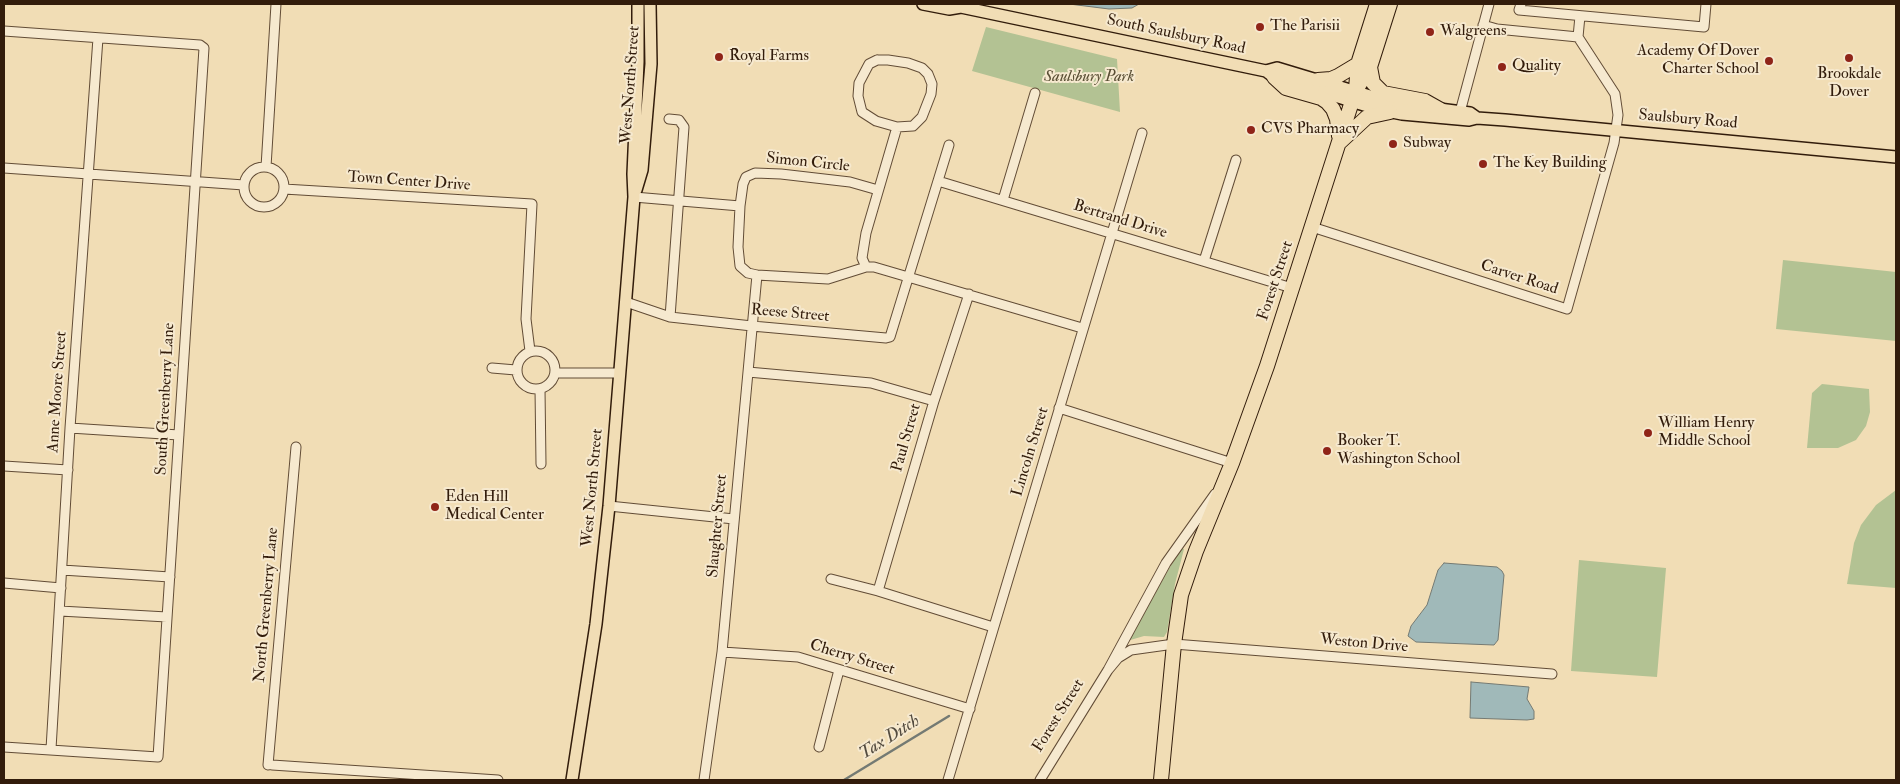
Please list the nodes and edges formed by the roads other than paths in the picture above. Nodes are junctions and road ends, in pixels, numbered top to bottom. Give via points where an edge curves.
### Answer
1 (276, 4) edge
2 (650, 4) edge
3 (659, 4) edge
4 (924, 4) edge
5 (1377, 4) edge
6 (1390, 4) edge
7 (1489, 4) edge
8 (1520, 4) edge
9 (1706, 4) edge
10 (960, 5) edge
11 (637, 8) edge
12 (1580, 16) junction
13 (1483, 25) junction
14 (4, 31) edge
15 (1578, 37) junction
16 (98, 38) junction
17 (652, 51) junction
18 (1364, 66) junction
19 (1270, 74) junction
20 (1318, 80) junction
21 (1034, 93) dead end
22 (1354, 97) junction
23 (1441, 110) junction
24 (1390, 112) junction
25 (1460, 112) junction
26 (1477, 118) junction
27 (669, 119) dead end
28 (897, 127) junction
29 (1616, 130) junction
30 (1142, 133) dead end
31 (1339, 142) junction
32 (949, 146) dead end
33 (1896, 157) edge
34 (1236, 160) dead end
35 (266, 167) junction
36 (4, 168) edge
37 (90, 174) junction
38 (938, 180) junction
39 (195, 182) junction
40 (244, 185) junction
41 (284, 189) junction
42 (878, 190) junction
43 (634, 197) junction
44 (678, 200) junction
45 (1003, 200) junction
46 (740, 206) junction
47 (1312, 227) junction
48 (1111, 233) junction
49 (1204, 261) junction
50 (866, 267) junction
51 (757, 275) junction
52 (909, 276) junction
53 (1292, 288) junction
54 (968, 294) junction
55 (626, 302) junction
56 (670, 317) junction
57 (752, 326) junction
58 (1082, 328) junction
59 (530, 351) junction
60 (492, 368) dead end
61 (516, 370) junction
62 (555, 372) junction
63 (748, 372) junction
64 (620, 373) junction
65 (540, 389) junction
66 (934, 401) junction
67 (1060, 408) junction
68 (70, 428) junction
69 (179, 435) junction
70 (296, 447) dead end
71 (1232, 463) junction
72 (541, 464) dead end
73 (4, 466) edge
74 (68, 470) junction
75 (1225, 480) junction
76 (609, 506) junction
77 (734, 519) junction
78 (62, 570) junction
79 (170, 577) junction
80 (831, 579) dead end
81 (4, 583) edge
82 (61, 588) junction
83 (878, 591) junction
84 (60, 611) junction
85 (167, 617) junction
86 (994, 627) junction
87 (1174, 644) junction
88 (722, 652) junction
89 (839, 670) junction
90 (1108, 670) junction
91 (1552, 674) dead end
92 (970, 709) junction
93 (4, 746) edge
94 (819, 747) dead end
95 (51, 749) junction
96 (498, 780) edge
97 (572, 780) edge
98 (704, 780) edge
99 (948, 780) edge
100 (1040, 780) edge
101 (1161, 780) edge

1 - 35 street
2 - 17 main road, West North Street
3 - 17 main road
4 - 10 main road, South Saulsbury Road via 949,9
5 - 18 highway
6 - 18 highway
7 - 13 street
8 - 12 street via 1519,10
9 - 12 street via 1704,27
10 - 19 main road, South Saulsbury Road
11 - 43 main road, West North Street
12 - 15 street
13 - 15 street
13 - 25 street
14 - 16 street
15 - 29 street via 1615,94 1618,108
16 - 37 street, Anne Moore Street
16 - 39 street, South Greenberry Lane via 200,45 204,48
17 - 43 main road, West North Street via 642,170
18 - 20 highway
18 - 22 highway, Forest Street
18 - 23 highway via 1383,94 1425,101
19 - 20 main road, South Saulsbury Road via 1277,68
19 - 22 main road, South Saulsbury Road
19 - 31 highway via 1286,88 1327,102 1337,119
20 - 22 main road, South Saulsbury Road
21 - 45 street
22 - 23 main road, Saulsbury Road
22 - 24 main road, Saulsbury Road
22 - 31 highway, Forest Street
23 - 25 main road, Saulsbury Road
24 - 26 main road, Saulsbury Road via 1469,120
24 - 31 highway via 1367,117
25 - 26 main road, Saulsbury Road
26 - 29 main road, Saulsbury Road
27 - 44 street via 679,120 684,126
28 - 28 street via 913,126 922,117 932,84 922,68 877,60 869,64 859,83 862,112 876,121
28 - 42 street
29 - 33 main road, Saulsbury Road
29 - 47 street, Carver Road via 1568,309
30 - 48 street, Lincoln Street
31 - 47 highway, Forest Street
32 - 38 street, Reese Street
34 - 49 street
35 - 40 street via 249,174
35 - 41 street via 277,172
36 - 37 street
37 - 39 street
37 - 68 street, Anne Moore Street
38 - 45 street, Bertrand Drive
38 - 52 street, Reese Street
39 - 40 street
39 - 69 street, South Greenberry Lane
40 - 41 street via 247,197 262,207 279,200
41 - 59 street, Town Center Drive via 532,204 526,319
42 - 46 street, Simon Circle via 850,182 755,173 746,177
42 - 50 street via 863,246 862,258
43 - 44 street
43 - 55 main road, West North Street
44 - 46 street
44 - 56 street
45 - 48 street, Bertrand Drive
46 - 51 street, Simon Circle via 740,266
47 - 53 highway, Forest Street
48 - 49 street, Bertrand Drive
48 - 58 street, Lincoln Street
49 - 53 street, Bertrand Drive
50 - 51 street via 828,279
50 - 52 street
51 - 57 street, Slaughter Street
52 - 54 street
52 - 57 street, Reese Street via 890,337
53 - 71 highway, Forest Street
54 - 58 street
54 - 66 street, Paul Street
55 - 56 street, Reese Street
55 - 64 main road, West North Street
56 - 57 street, Reese Street
57 - 63 street, Slaughter Street
58 - 67 street, Lincoln Street
59 - 61 street via 520,358
59 - 62 street via 540,350 548,355 554,363
60 - 61 street
61 - 65 street via 522,384
62 - 64 street
62 - 65 street via 551,381
63 - 66 street via 870,383
63 - 77 street, Slaughter Street
64 - 76 main road, West North Street
65 - 72 street
66 - 83 street, Paul Street
67 - 71 street
67 - 86 street, Lincoln Street
68 - 69 street
68 - 74 street, Anne Moore Street
69 - 79 street, South Greenberry Lane
70 - 96 street, North Greenberry Lane via 270,765
71 - 75 highway, Forest Street
73 - 74 street
74 - 78 street, Anne Moore Street
75 - 87 highway, Forest Street via 1180,595
75 - 90 street, Forest Street via 1166,563
76 - 77 street
76 - 97 main road, West North Street via 596,624
77 - 88 street, Slaughter Street
78 - 79 street
78 - 82 street, Anne Moore Street
79 - 85 street, South Greenberry Lane
80 - 83 street
81 - 82 street
82 - 84 street, Anne Moore Street
83 - 86 street
84 - 85 street
84 - 95 street, Anne Moore Street
85 - 95 street, South Greenberry Lane via 158,757
86 - 92 street, Lincoln Street
87 - 90 street, Forest Street via 1131,650
87 - 91 street, Weston Drive
87 - 101 highway
88 - 89 street, Cherry Street via 798,657
88 - 98 street, Slaughter Street
89 - 92 street, Cherry Street
89 - 94 street
90 - 100 street, Forest Street
92 - 99 street, Lincoln Street
93 - 95 street

